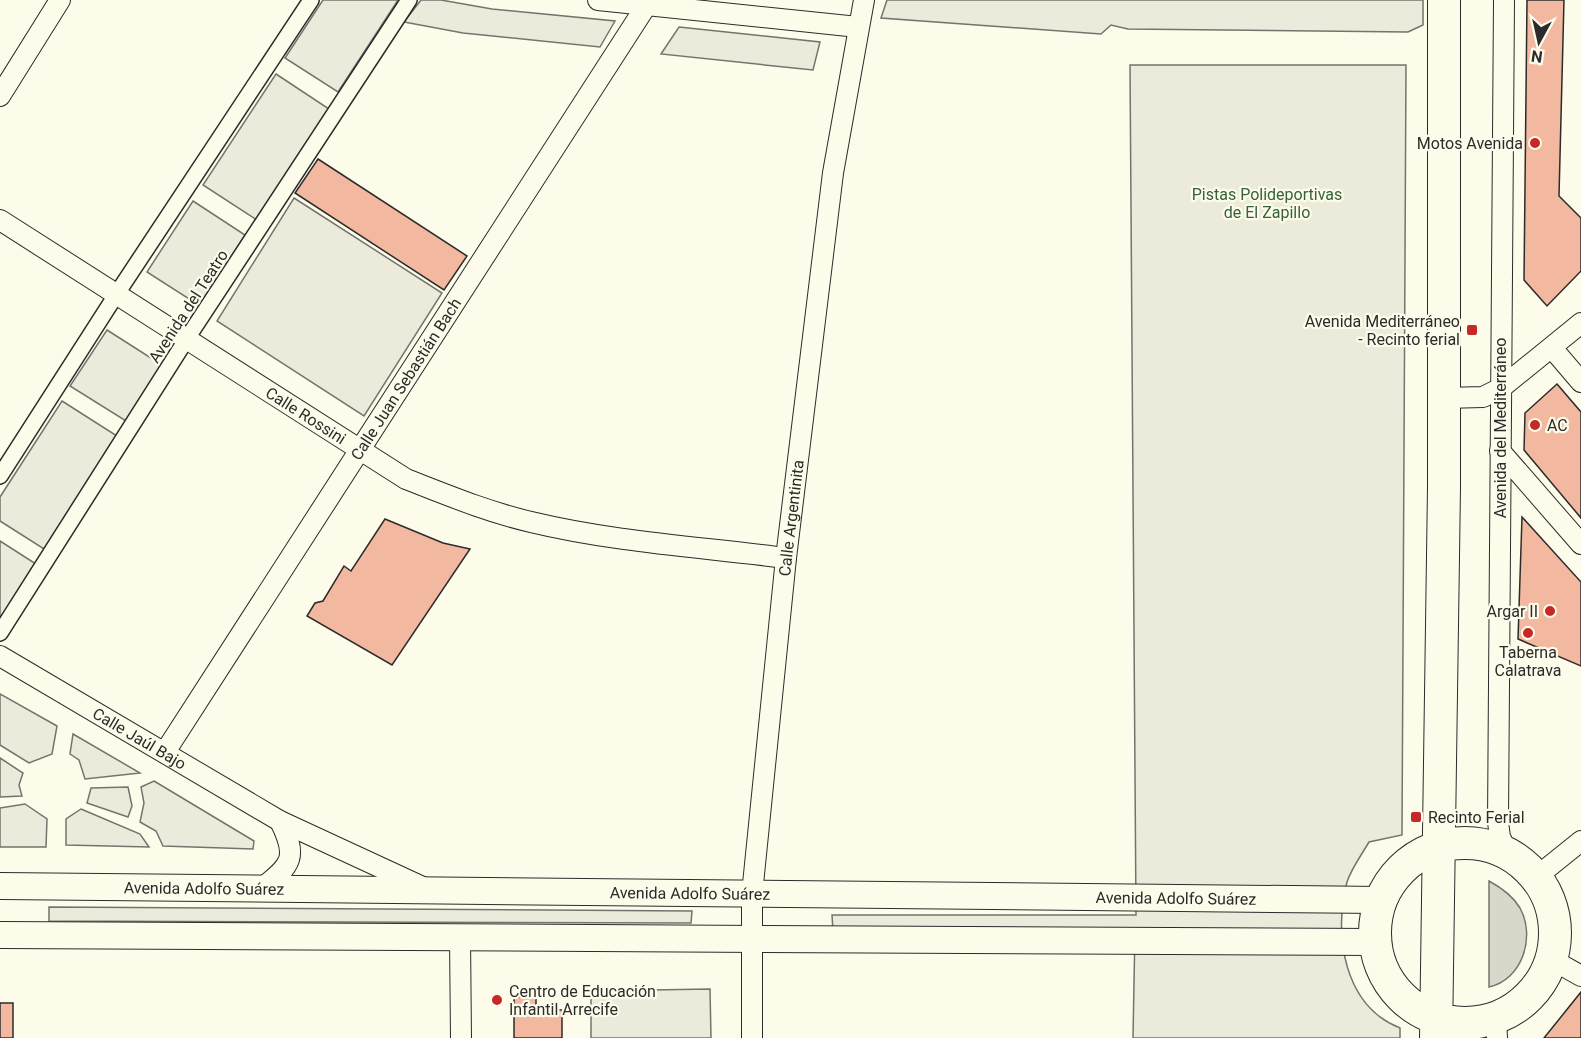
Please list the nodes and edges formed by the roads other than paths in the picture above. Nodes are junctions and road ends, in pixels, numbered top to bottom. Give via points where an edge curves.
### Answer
1 (60, 0) edge
2 (311, 0) edge
3 (409, 0) edge
4 (598, 0) edge
5 (864, 0) edge
6 (1444, 0) edge
7 (1504, 0) edge
8 (675, 4) edge
9 (646, 6) junction
10 (858, 27) junction
11 (0, 96) edge
12 (0, 220) edge
13 (116, 295) junction
14 (1581, 323) edge
15 (186, 340) junction
16 (1552, 348) junction
17 (1581, 382) edge
18 (1501, 388) junction
19 (1444, 398) junction
20 (360, 450) junction
21 (1500, 451) junction
22 (0, 476) edge
23 (1581, 544) edge
24 (786, 558) junction
25 (0, 633) edge
26 (0, 656) edge
27 (165, 752) junction
28 (280, 821) junction
29 (1581, 841) edge
30 (1438, 845) junction
31 (1508, 854) junction
32 (1535, 878) junction
33 (0, 886) edge
34 (262, 888) junction
35 (429, 890) junction
36 (752, 894) junction
37 (1381, 900) junction
38 (0, 935) edge
39 (460, 938) junction
40 (752, 938) junction
41 (1376, 942) junction
42 (1551, 959) junction
43 (1581, 976) edge
44 (1436, 1027) edge
45 (1496, 1028) edge
46 (461, 1038) edge
47 (752, 1038) edge

1 - 11 street
2 - 13 street
3 - 15 street, Avenida del Teatro
4 - 9 street
5 - 10 street, Calle Argentinita
6 - 19 main road
7 - 18 street, Avenida del Mediterráneo
8 - 9 street
8 - 10 street
9 - 20 street, Calle Juan Sebastián Bach
10 - 24 street, Calle Argentinita via 833,173
12 - 13 street, Calle Rossini
13 - 15 street, Calle Rossini
13 - 22 street
14 - 16 street
15 - 20 street, Calle Rossini
15 - 25 street, Avenida del Teatro
16 - 17 street
16 - 18 street
18 - 19 street via 1483,397
18 - 21 street, Avenida del Mediterráneo
19 - 30 main road
20 - 24 street, Calle Rossini via 406,479 530,522
20 - 27 street, Calle Juan Sebastián Bach
21 - 23 street
21 - 31 street, Avenida del Mediterráneo via 1498,822
24 - 36 street, Calle Argentinita
26 - 27 street, Calle Jaúl Bajo
27 - 28 street, Calle Jaúl Bajo
28 - 34 street via 290,840 291,858 284,872
28 - 35 street, Calle Jaúl Bajo
29 - 32 street
30 - 31 main road via 1478,843
30 - 37 main road via 1411,860 1394,876
30 - 44 main road
31 - 32 main road
32 - 42 main road via 1554,915
33 - 34 street, Avenida Adolfo Suárez
34 - 35 street, Avenida Adolfo Suárez
35 - 36 street, Avenida Adolfo Suárez
36 - 37 street, Avenida Adolfo Suárez
36 - 40 street, Calle Argentinita
37 - 41 main road
38 - 39 street
39 - 40 street
39 - 46 street
40 - 41 street
40 - 47 street, Calle Argentinita
41 - 44 main road via 1382,968 1393,987
42 - 43 street
42 - 45 main road via 1537,988
44 - 45 main road via 1470,1024

